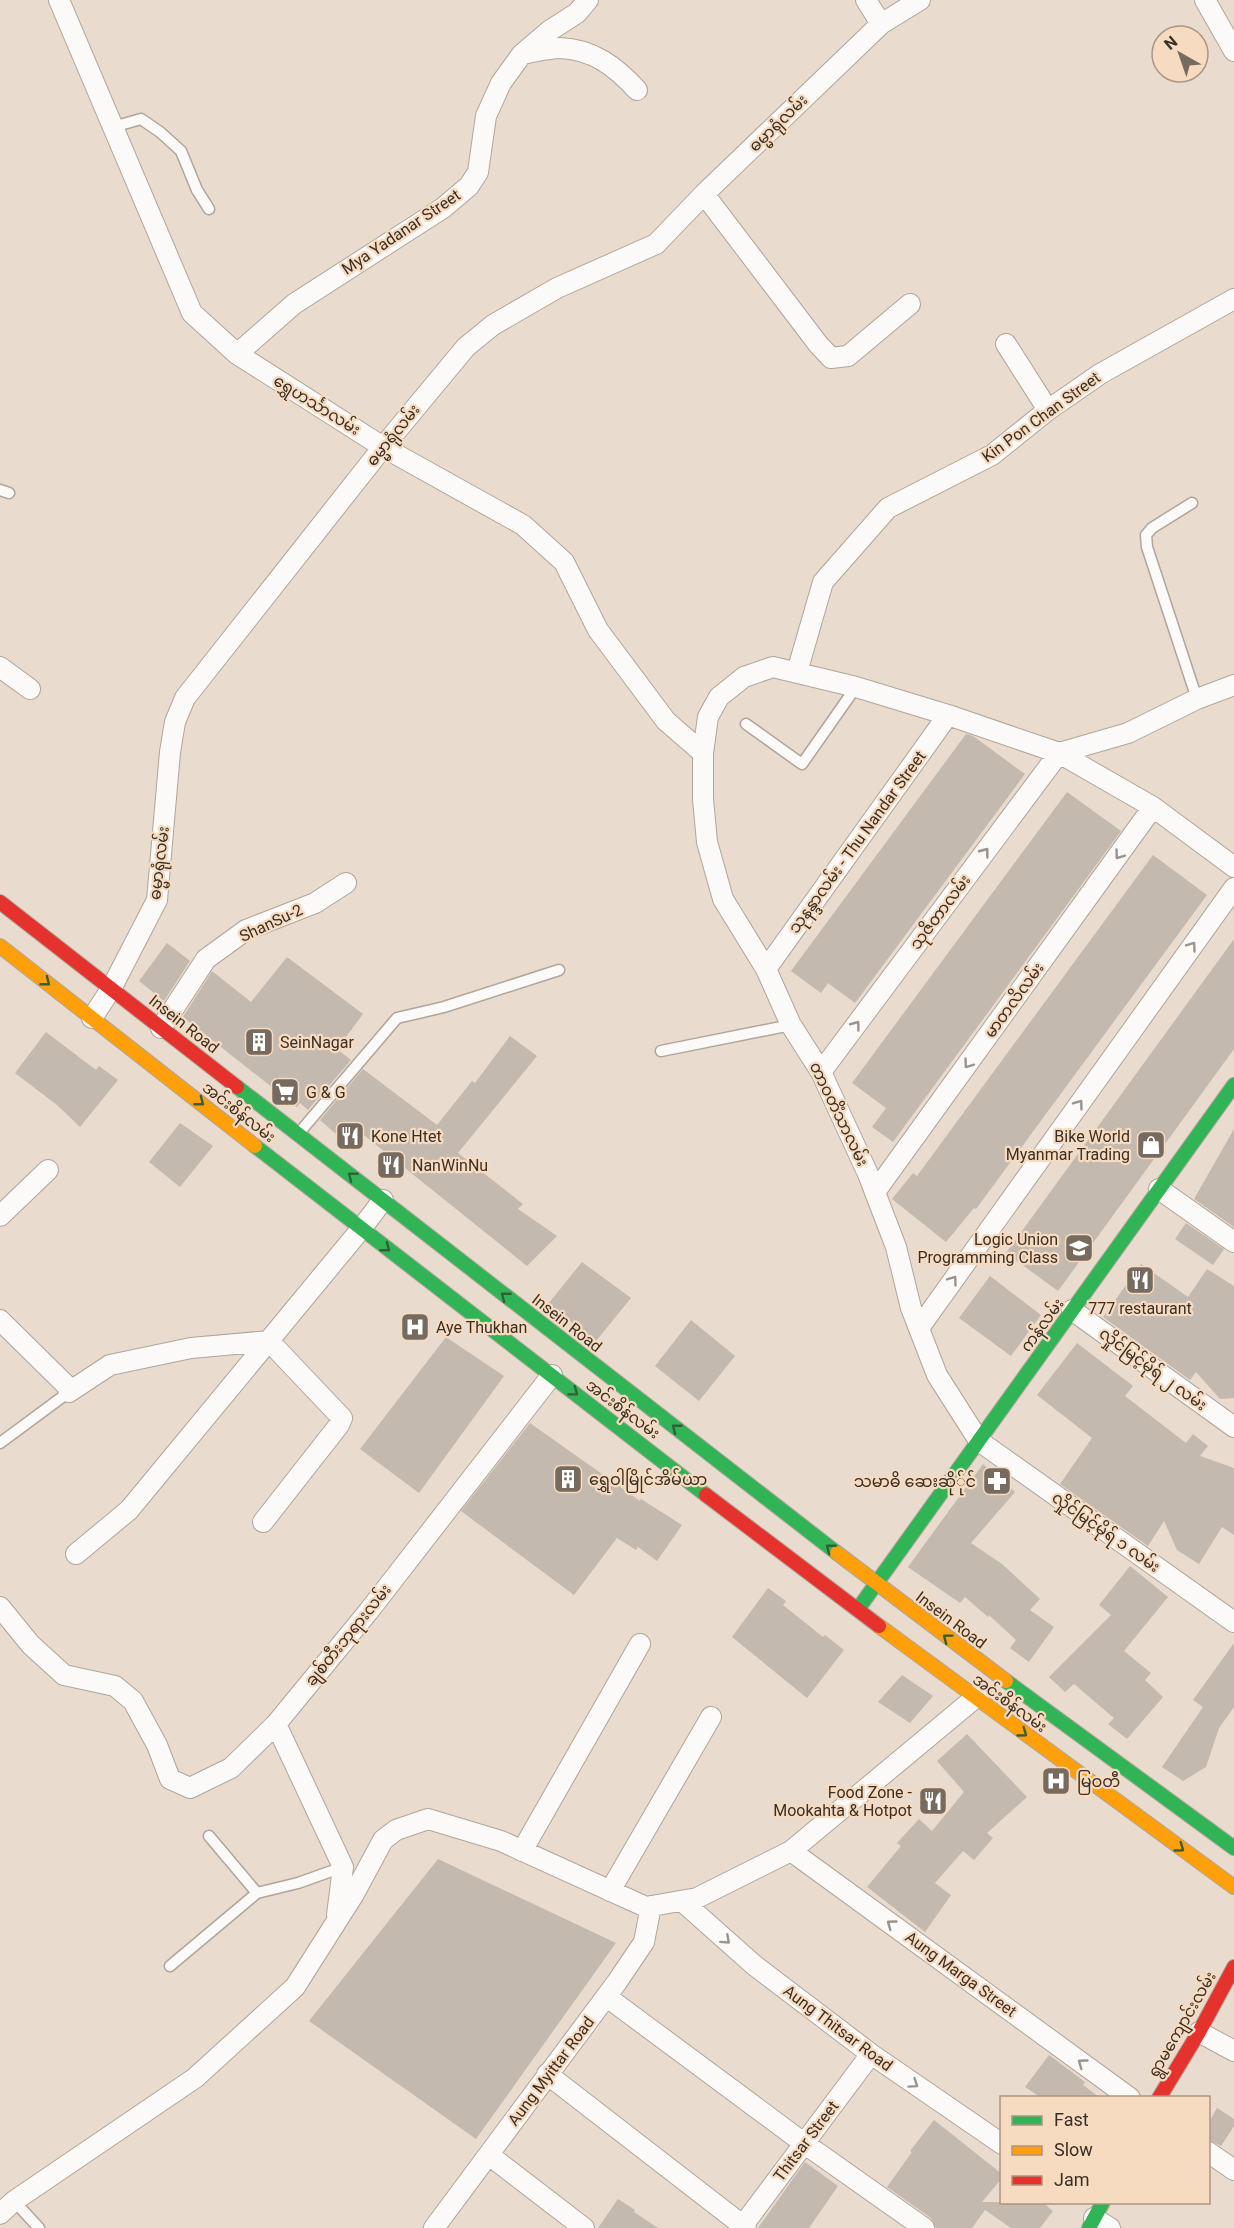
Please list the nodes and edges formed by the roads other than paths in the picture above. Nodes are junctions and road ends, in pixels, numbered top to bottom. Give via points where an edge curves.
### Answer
1 (59, 0) edge
2 (588, 0) edge
3 (866, 0) edge
4 (920, 0) edge
5 (1205, 0) edge
6 (881, 24) junction
7 (1234, 51) edge
8 (522, 54) junction
9 (638, 90) dead end
10 (113, 127) junction
11 (704, 194) junction
12 (209, 209) dead end
13 (1234, 299) edge
14 (910, 304) dead end
15 (1006, 344) dead end
16 (237, 354) junction
17 (1048, 410) junction
18 (383, 447) junction
19 (1192, 503) dead end
20 (0, 667) edge
21 (797, 672) junction
22 (1234, 685) edge
23 (856, 687) junction
24 (30, 688) dead end
25 (1197, 699) junction
26 (948, 714) junction
27 (746, 723) dead end
28 (703, 753) junction
29 (1059, 753) junction
30 (1153, 807) junction
31 (1234, 867) edge
32 (346, 884) dead end
33 (1234, 888) edge
34 (0, 902) edge
35 (0, 946) edge
36 (766, 969) junction
37 (559, 970) dead end
38 (111, 989) junction
39 (92, 1018) junction
40 (791, 1026) junction
41 (161, 1028) junction
42 (661, 1051) dead end
43 (821, 1072) junction
44 (1234, 1085) edge
45 (298, 1133) junction
46 (48, 1170) dead end
47 (1159, 1190) junction
48 (875, 1192) junction
49 (383, 1200) junction
50 (0, 1216) edge
51 (362, 1229) junction
52 (1234, 1242) edge
53 (1072, 1310) junction
54 (0, 1320) edge
55 (919, 1328) junction
56 (269, 1341) junction
57 (552, 1375) junction
58 (69, 1392) junction
59 (1234, 1427) edge
60 (979, 1441) junction
61 (0, 1443) edge
62 (263, 1522) dead end
63 (76, 1554) dead end
64 (876, 1584) junction
65 (0, 1607) edge
66 (858, 1609) junction
67 (1234, 1622) edge
68 (640, 1644) dead end
69 (994, 1673) junction
70 (975, 1698) junction
71 (711, 1717) dead end
72 (276, 1724) junction
73 (209, 1836) dead end
74 (1234, 1848) edge
75 (522, 1851) junction
76 (791, 1851) junction
77 (343, 1867) junction
78 (1234, 1887) edge
79 (610, 1891) junction
80 (257, 1893) junction
81 (682, 1900) junction
82 (651, 1906) junction
83 (336, 1923) junction
84 (170, 1966) dead end
85 (1234, 1967) edge
86 (607, 1997) junction
87 (1199, 2032) junction
88 (1234, 2051) edge
89 (871, 2054) junction
90 (547, 2074) junction
91 (1129, 2096) edge
92 (1160, 2096) edge
93 (1000, 2143) edge
94 (805, 2144) junction
95 (1210, 2153) edge
96 (489, 2155) junction
97 (1234, 2170) edge
98 (7, 2208) edge
99 (743, 2227) edge
100 (39, 2228) edge
101 (434, 2228) edge
102 (584, 2228) edge
103 (924, 2228) edge

1 - 10 street, ရွှေဟင်္သာလမ်း
2 - 8 street, Mya Yadanar Street via 577,13
3 - 6 street
4 - 6 street, ဓမ္မာရုံလမ်း
5 - 7 street
6 - 11 street, ဓမ္မာရုံလမ်း
8 - 9 street via 560,48 594,54 619,70
8 - 16 street, Mya Yadanar Street via 501,83 486,116 478,172 469,186 443,208 294,304
10 - 12 lane via 141,119 160,132 181,151
10 - 16 street, ရွှေဟင်္သာလမ်း via 192,313
11 - 14 street via 831,358 848,356
11 - 18 street, ဓမ္မာရုံလမ်း via 656,244 557,288 493,325 465,347
13 - 17 street, Kin Pon Chan Street via 1100,374
15 - 17 street
16 - 18 street, ရွှေဟင်္သာလမ်း
17 - 21 street, Kin Pon Chan Street via 992,455 888,508 823,582
18 - 28 street, ရွှေဟင်္သာလမ်း via 523,525 564,562 598,630 666,721
18 - 38 street, ဓမ္မာရုံလမ်း via 185,698 175,722 170,752 157,900
19 - 25 lane via 1146,535
20 - 24 street
21 - 23 street
21 - 28 street, တာဝတိံသာလမ်း via 773,667 744,677 719,697 708,717
22 - 25 street
23 - 26 street
23 - 27 lane via 802,764
25 - 29 street via 1128,734
26 - 29 street
26 - 36 street, သုနန္ဒာလမ်း - Thu Nandar Street
28 - 36 street, တာဝတိံသာလမ်း via 707,842 723,899
29 - 30 street
43 -> 29 street, သုဇိတာလမ်း
30 - 31 street
30 -> 48 street, မာတလိလမ်း
32 - 41 street, ShanSu-2 via 315,903 246,930 206,959
55 -> 33 street
34 - 38 main road, Insein Road
35 -> 39 main road, အင်းစိန်လမ်း
36 - 40 street, တာဝတိံသာလမ်း
37 - 45 lane via 397,1018
38 - 39 street, ဓမ္မာရုံလမ်း
38 - 41 main road, Insein Road
39 -> 51 main road, အင်းစိန်လမ်း
40 - 42 lane
40 - 43 street, တာဝတိံသာလမ်း
41 - 45 main road, Insein Road
43 - 48 street, တာဝတိံသာလမ်း
44 - 47 main road, ကန်လမ်း
49 -> 45 main road, Insein Road
46 - 50 street
47 - 52 street
47 - 53 main road, ကန်လမ်း
48 - 55 street, တာဝတိံသာလမ်း via 896,1247
49 - 51 street
64 -> 49 main road, Insein Road
51 - 56 street
51 -> 57 main road, အင်းစိန်လမ်း
53 - 59 street, လှိုင်မြင့်မိုရ် ၂ လမ်း
53 - 60 main road, ကန်လမ်း
54 - 58 street
55 - 60 street, တာဝတိံသာလမ်း via 937,1375
56 - 58 street via 191,1348 110,1365
56 - 62 street via 342,1418
56 - 63 street via 129,1510
57 -> 66 main road, အင်းစိန်လမ်း
57 - 72 street, ချစ်တီးဘုရားလမ်း
58 - 61 lane
60 - 64 main road, ကန်လမ်း
60 - 67 street, လှိုင်မြင့်မိုရ် ၁ လမ်း
64 - 66 main road, ကန်လမ်း
69 -> 64 main road, Insein Road
65 - 72 street, ချစ်တီးဘုရားလမ်း via 31,1645 64,1675 115,1686 133,1701 170,1779 190,1788 231,1768
66 - 70 main road, အင်းစိန်လမ်း
68 - 75 street
69 - 70 street
69 - 74 main road, Insein Road
70 - 76 street
70 -> 78 main road, အင်းစိန်လမ်း
71 - 79 street
72 - 77 street
73 - 80 lane
75 - 79 street
75 - 83 street via 428,1819 396,1830 384,1840
76 - 81 street via 697,1898
91 -> 76 street, Aung Marga Street
77 - 80 lane
77 - 83 street
79 - 82 street
80 - 84 lane
81 - 82 street
81 -> 89 street, Aung Thitsar Road via 754,1965
82 - 86 street, Aung Myittar Road via 644,1942
83 - 98 street via 295,1987 195,2078
85 - 87 main road, ရွာမကျောင်းလမ်း
86 - 90 street, Aung Myittar Road
86 - 94 street
87 - 88 street
87 - 92 main road, ရွာမကျောင်းလမ်း
89 -> 93 street, Aung Thitsar Road
89 - 94 street, Thitsar Street
90 - 96 street, Aung Myittar Road
90 - 99 street
94 - 99 street, Thitsar Street
94 - 103 street
95 - 97 street
96 - 101 street, Aung Myittar Road
96 - 102 street
98 - 100 lane

